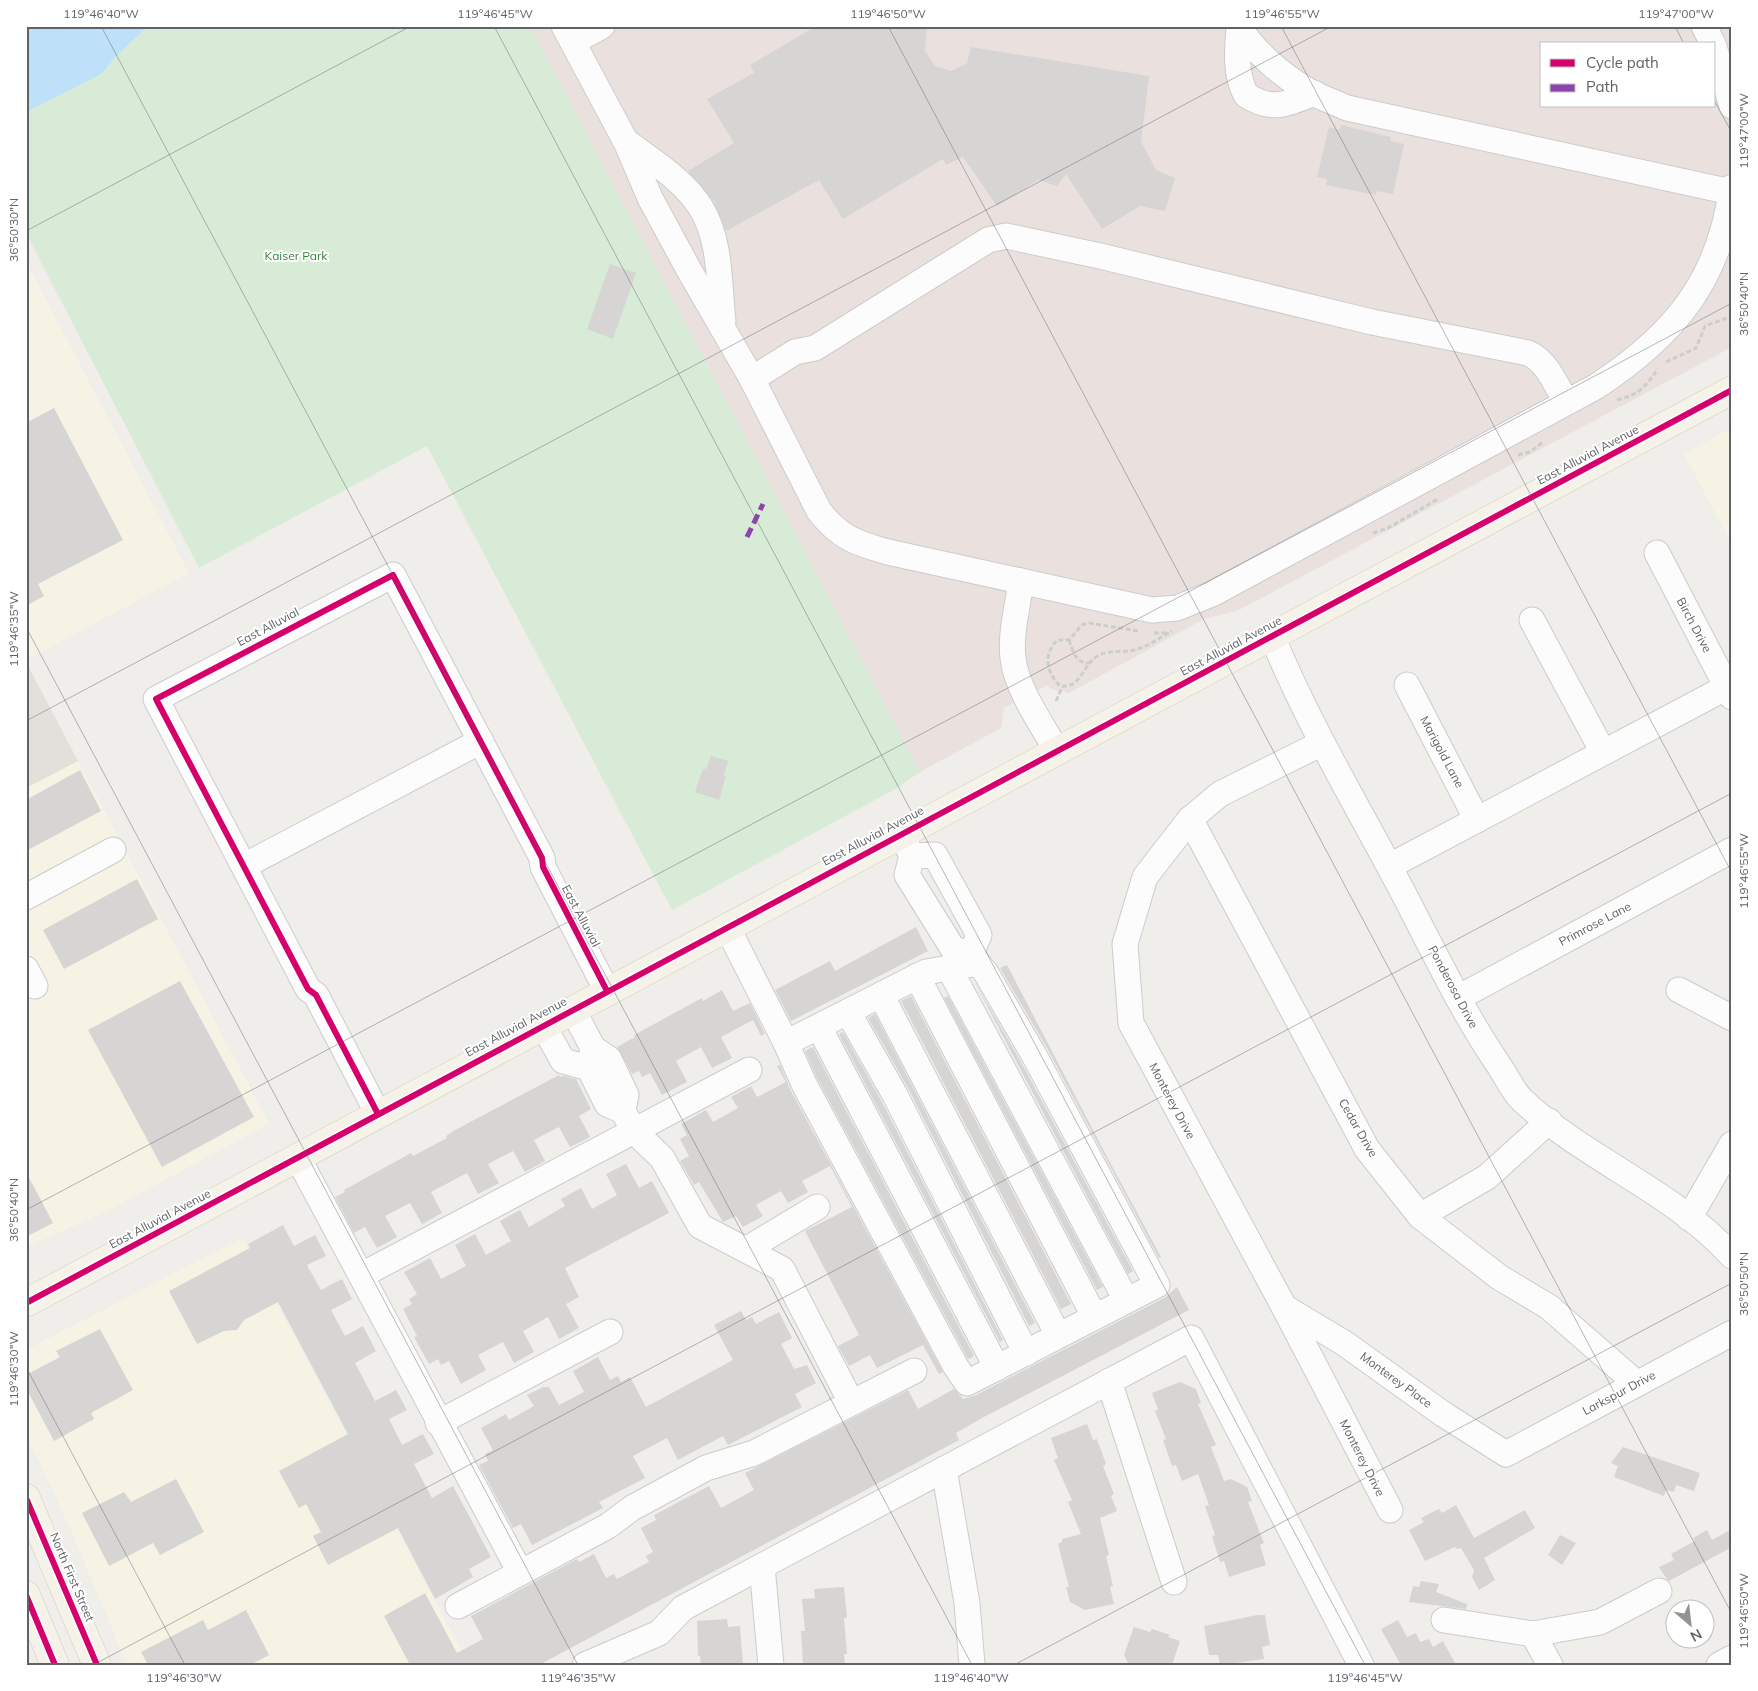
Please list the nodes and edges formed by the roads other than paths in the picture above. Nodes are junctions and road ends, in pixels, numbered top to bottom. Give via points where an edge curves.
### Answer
1 (602, 26) edge
2 (1704, 26) edge
3 (1239, 27) edge
4 (568, 34) edge
5 (1712, 42) edge
6 (1716, 52) edge
7 (1314, 93) junction
8 (1732, 106) edge
9 (625, 140) junction
10 (1732, 187) edge
11 (1731, 192) edge
12 (724, 328) junction
13 (755, 385) junction
14 (1732, 390) edge
15 (1560, 405) junction
16 (1657, 553) dead end
17 (1021, 581) junction
18 (1532, 620) dead end
19 (1272, 636) junction
20 (1407, 685) dead end
21 (1729, 692) edge
22 (481, 741) junction
23 (1322, 743) junction
24 (1057, 751) junction
25 (1603, 752) junction
26 (1190, 820) junction
27 (1477, 820) junction
28 (907, 845) junction
29 (113, 850) dead end
30 (1732, 850) edge
31 (244, 866) junction
32 (1390, 866) junction
33 (953, 888) junction
34 (26, 897) edge
35 (926, 906) junction
36 (727, 927) junction
37 (975, 958) junction
38 (949, 968) junction
39 (917, 976) junction
40 (1680, 990) dead end
41 (607, 991) junction
42 (881, 995) junction
43 (1458, 998) junction
44 (573, 1010) junction
45 (848, 1012) junction
46 (1732, 1018) edge
47 (543, 1025) junction
48 (819, 1027) junction
49 (786, 1043) junction
50 (591, 1058) junction
51 (749, 1070) dead end
52 (378, 1114) junction
53 (629, 1121) junction
54 (1549, 1121) junction
55 (1732, 1144) edge
56 (298, 1158) junction
57 (817, 1207) dead end
58 (1420, 1216) junction
59 (1690, 1218) junction
60 (747, 1249) junction
61 (1732, 1256) edge
62 (362, 1276) junction
63 (1126, 1300) junction
64 (26, 1303) edge
65 (1284, 1307) junction
66 (1094, 1316) junction
67 (610, 1332) dead end
68 (1732, 1333) edge
69 (1058, 1336) junction
70 (1026, 1353) junction
71 (997, 1368) junction
72 (914, 1371) dead end
73 (1109, 1381) junction
74 (1636, 1383) junction
75 (852, 1402) junction
76 (438, 1423) junction
77 (1506, 1454) joint
78 (944, 1469) junction
79 (26, 1498) edge
80 (1390, 1510) dead end
81 (762, 1566) junction
82 (520, 1572) junction
83 (1174, 1582) dead end
84 (1659, 1591) dead end
85 (26, 1595) edge
86 (458, 1606) dead end
87 (1444, 1620) dead end
88 (1533, 1634) junction
89 (1732, 1658) edge
90 (55, 1665) edge
91 (97, 1665) edge
92 (585, 1665) edge
93 (771, 1665) edge
94 (972, 1665) edge
95 (1361, 1665) edge
96 (1550, 1665) edge
97 (1719, 1665) edge

1 - 4 street
2 - 5 street
3 - 7 street via 1274,66
3 - 7 street via 1236,52 1239,76 1246,95 1272,106
4 - 9 street
6 - 8 street
7 - 11 street via 1347,108
9 - 12 street via 650,198
9 - 12 street via 674,177 701,208 709,224 715,251
10 - 11 street
11 - 15 street via 1710,266 1679,318 1643,354 1597,386
12 - 13 street
13 - 15 street via 802,363 815,348 988,240 1006,236 1372,322 1536,356
13 - 17 street via 820,510 840,534 856,543 888,552
14 - 19 main road, East Alluvial Avenue
15 - 17 street via 1212,594 1177,608 1152,610
16 - 21 street, Birch Drive
17 - 24 street via 1012,645 1013,660 1020,681
18 - 25 street
19 - 23 street, Ponderosa Drive
19 - 24 main road, East Alluvial Avenue
20 - 27 street, Marigold Lane
21 - 25 street
22 - 31 street
22 - 31 street, East Alluvial via 392,575 156,699
22 - 41 street, East Alluvial
23 - 26 street, Monterey Drive via 1220,794
23 - 32 street, Ponderosa Drive
24 - 28 main road, East Alluvial Avenue
25 - 27 street
26 - 58 street, Cedar Drive via 1368,1149
26 - 65 street, Monterey Drive via 1145,877 1125,944 1131,1023
27 - 32 street
28 - 33 street via 935,856
28 - 35 street via 907,874
28 - 36 main road, East Alluvial Avenue
29 - 34 street
30 - 43 street, Primrose Lane
31 - 52 street, East Alluvial
32 - 43 street, Ponderosa Drive
33 - 35 street
33 - 37 street via 979,936
35 - 37 street via 953,950
36 - 41 main road, East Alluvial Avenue
36 - 49 street
37 - 38 street
37 - 63 street via 1034,1055 1157,1285
38 - 39 street
38 - 63 street
39 - 42 street
39 - 66 street
40 - 46 street
41 - 44 main road, East Alluvial Avenue
42 - 45 street
42 - 69 street
43 - 54 street, Ponderosa Drive via 1521,1099
44 - 47 main road, East Alluvial Avenue
44 - 50 street
45 - 48 street
45 - 70 street
47 - 50 street via 563,1061
47 - 52 main road, East Alluvial Avenue
48 - 49 street
48 - 71 street
49 - 71 street via 804,1084 967,1384
50 - 53 street via 609,1059 626,1095
51 - 53 street
52 - 56 main road, East Alluvial Avenue
53 - 60 street via 662,1158 700,1226
53 - 62 street
54 - 58 street via 1487,1177
54 - 59 street, Ponderosa Drive via 1572,1140
55 - 59 street
56 - 62 street
56 - 64 main road, East Alluvial Avenue
57 - 60 street
58 - 74 street, Cedar Drive via 1499,1277 1549,1307
59 - 61 street, Ponderosa Drive
60 - 75 street via 782,1269
62 - 76 street
63 - 66 street
65 - 77 street, Monterey Place via 1344,1343 1443,1414
65 - 80 street, Monterey Drive
66 - 69 street
67 - 76 street
68 - 74 street, Larkspur Drive
69 - 70 street
70 - 71 street
72 - 75 street
73 - 78 street
73 - 83 street
73 - 95 street via 1191,1338
74 - 77 street, Larkspur Drive
75 - 82 street via 754,1453 706,1468 632,1508 608,1526
76 - 82 street
78 - 81 street
78 - 94 street via 966,1602
79 - 91 main road, North First Street
81 - 92 street via 683,1608 659,1633
81 - 93 street
82 - 86 street
84 - 88 street via 1600,1622
85 - 90 main road
87 - 88 street
88 - 96 street
89 - 97 street

